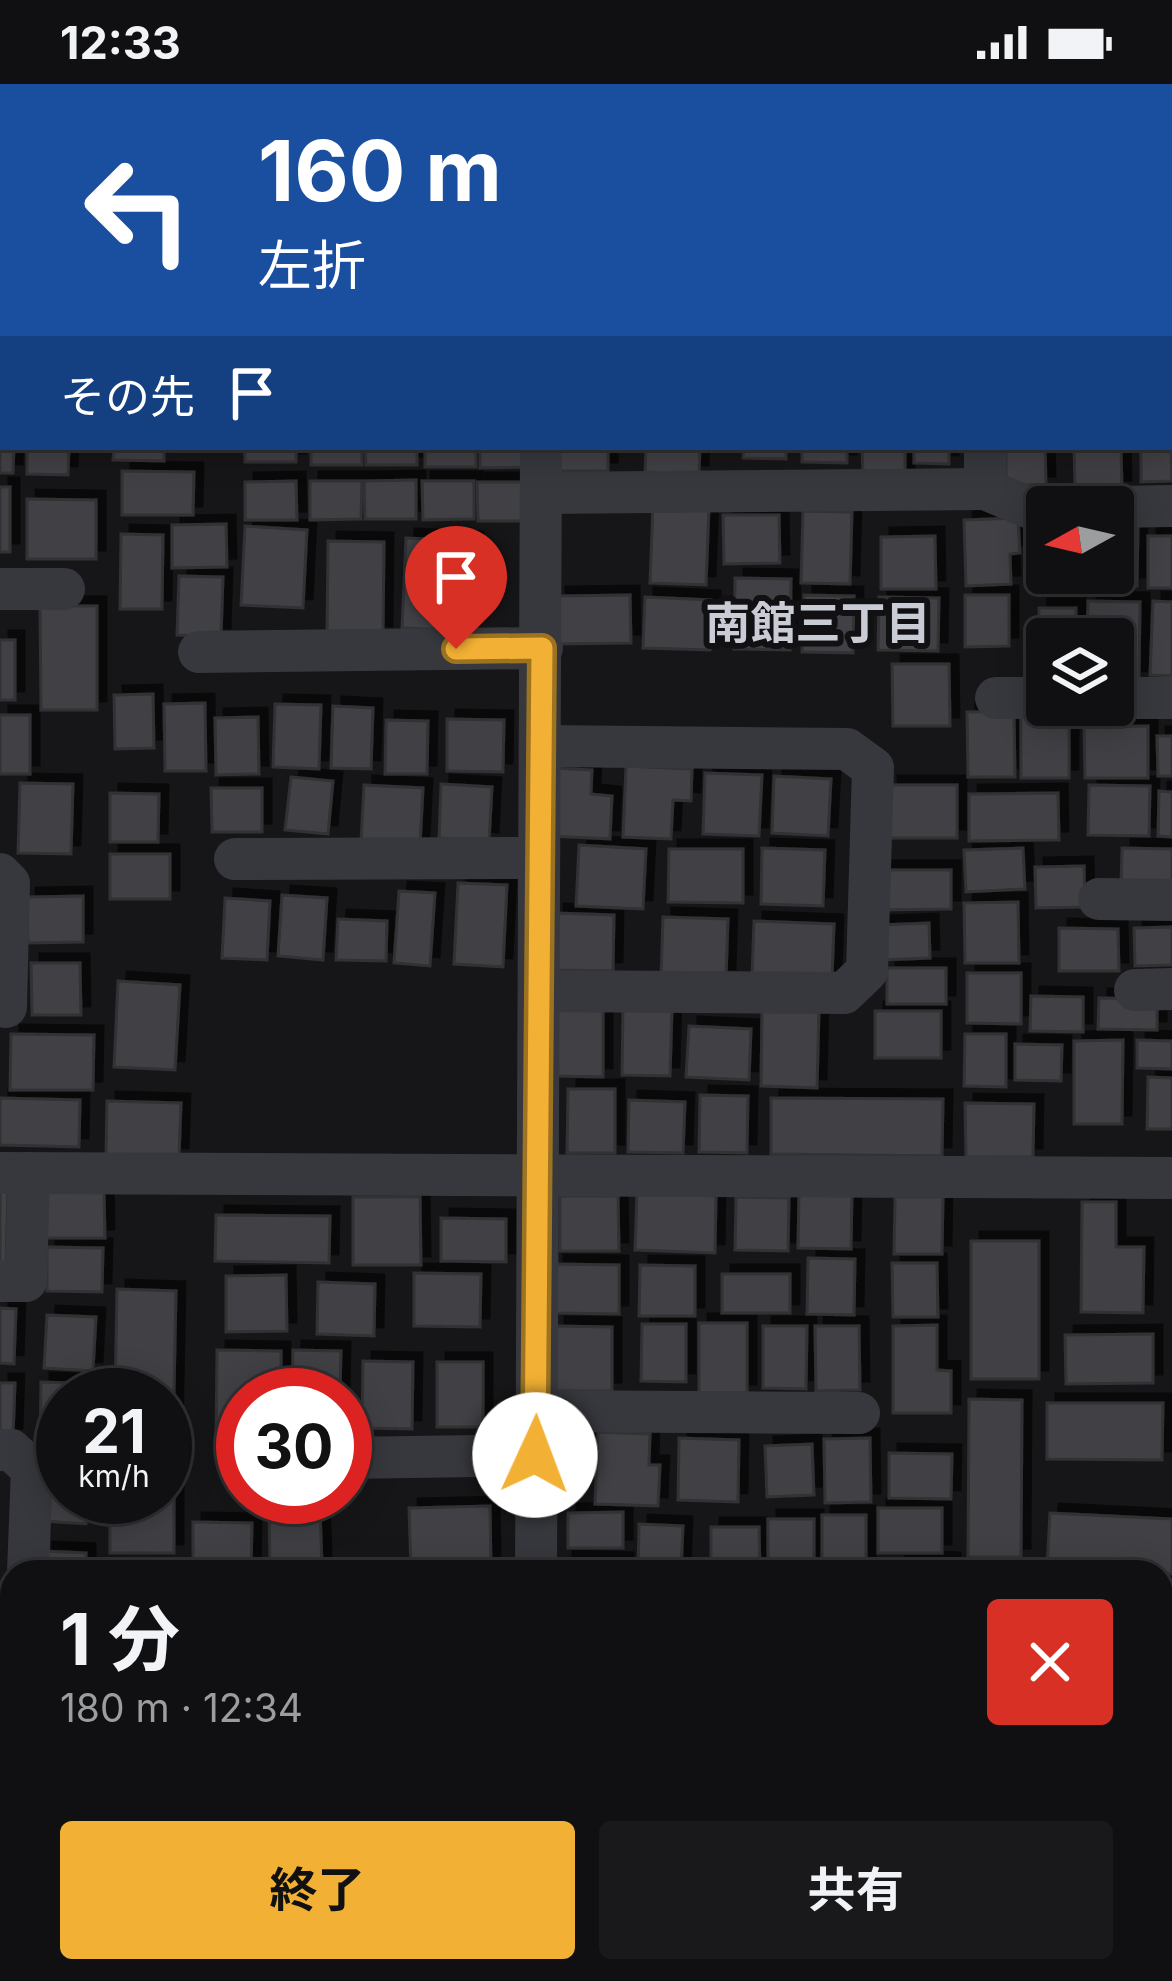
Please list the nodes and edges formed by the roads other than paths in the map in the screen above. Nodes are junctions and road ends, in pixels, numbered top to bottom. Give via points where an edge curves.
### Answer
1 (541, 450) edge
2 (985, 468) edge
3 (541, 493) junction
4 (1026, 504) edge
5 (1172, 506) edge
6 (1134, 507) edge
7 (64, 589) dead end
8 (0, 590) edge
9 (542, 648) junction
10 (199, 652) dead end
11 (996, 698) dead end
12 (1026, 698) edge
13 (1134, 698) edge
14 (1172, 698) edge
15 (542, 746) junction
16 (539, 858) junction
17 (235, 859) dead end
18 (0, 874) edge
19 (1100, 899) dead end
20 (1172, 900) edge
21 (539, 991) junction
22 (6, 1007) dead end
23 (15, 1173) edge
24 (538, 1173) junction
25 (1172, 1178) edge
26 (0, 1281) edge
27 (537, 1411) junction
28 (859, 1413) dead end
29 (0, 1450) edge
30 (535, 1455) junction
31 (372, 1458) edge
32 (28, 1560) edge
33 (536, 1560) edge

1 - 3 street
2 - 3 street
2 - 4 street
3 - 9 street
5 - 6 street
7 - 8 street
9 - 10 street
9 - 15 street
11 - 12 street
13 - 14 street
15 - 16 street
15 - 21 street via 848,749 873,768 867,971 844,993
16 - 17 street
16 - 21 street
18 - 22 street via 8,883
19 - 20 street
21 - 24 street
23 - 24 street
23 - 26 street via 26,1281
24 - 25 street
24 - 27 street
27 - 28 street
27 - 30 street
29 - 32 street via 32,1469
30 - 31 street
30 - 33 street

